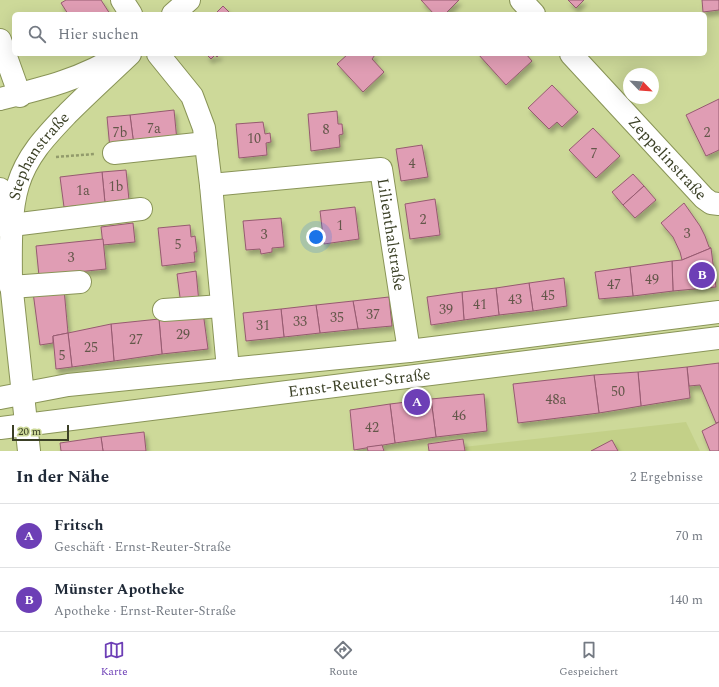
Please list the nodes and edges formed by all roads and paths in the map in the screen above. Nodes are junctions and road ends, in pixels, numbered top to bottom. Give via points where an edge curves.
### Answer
1 (122, 0) edge
2 (189, 0) edge
3 (521, 0) edge
4 (130, 12) edge
5 (175, 12) edge
6 (532, 12) edge
7 (0, 40) edge
8 (118, 56) edge
9 (128, 56) edge
10 (160, 56) edge
11 (573, 56) edge
12 (10, 98) edge
13 (206, 143) junction
14 (114, 153) joint
15 (29, 158) junction
16 (211, 185) junction
17 (0, 189) edge
18 (719, 204) edge
19 (141, 209) dead end
20 (6, 236) edge
21 (80, 282) dead end
22 (12, 288) junction
23 (222, 306) junction
24 (164, 310) dead end
25 (719, 312) edge
26 (719, 338) edge
27 (409, 351) junction
28 (228, 369) junction
29 (22, 393) junction
30 (0, 398) edge
31 (25, 425) junction
32 (0, 428) edge
33 (29, 451) edge

1 - 4 main road
2 - 5 main road
3 - 6 main road
7 - 12 main road
8 - 12 main road via 80,76
9 - 15 main road, Stephanstraße via 64,117
10 - 13 main road via 192,96 204,128
11 - 18 main road, Zeppelinstraße via 704,198 711,203
13 - 14 main road
13 - 16 main road
14 - 15 path
15 - 20 main road, Stephanstraße via 18,186
16 - 23 main road
16 - 27 main road, Lilienthalstraße via 381,169
17 - 20 main road, Stephanstraße
19 - 20 main road
20 - 22 main road, Stephanstraße
21 - 22 main road
22 - 29 main road, Stephanstraße
23 - 24 main road
23 - 28 main road
25 - 27 main road, Ernst-Reuter-Straße
26 - 31 main road, Ernst-Reuter-Straße
27 - 28 main road, Ernst-Reuter-Straße
28 - 29 main road, Ernst-Reuter-Straße via 68,385
29 - 30 main road, Ernst-Reuter-Straße
29 - 31 main road, Stephanstraße
31 - 32 main road, Ernst-Reuter-Straße
31 - 33 main road, Stephanstraße

